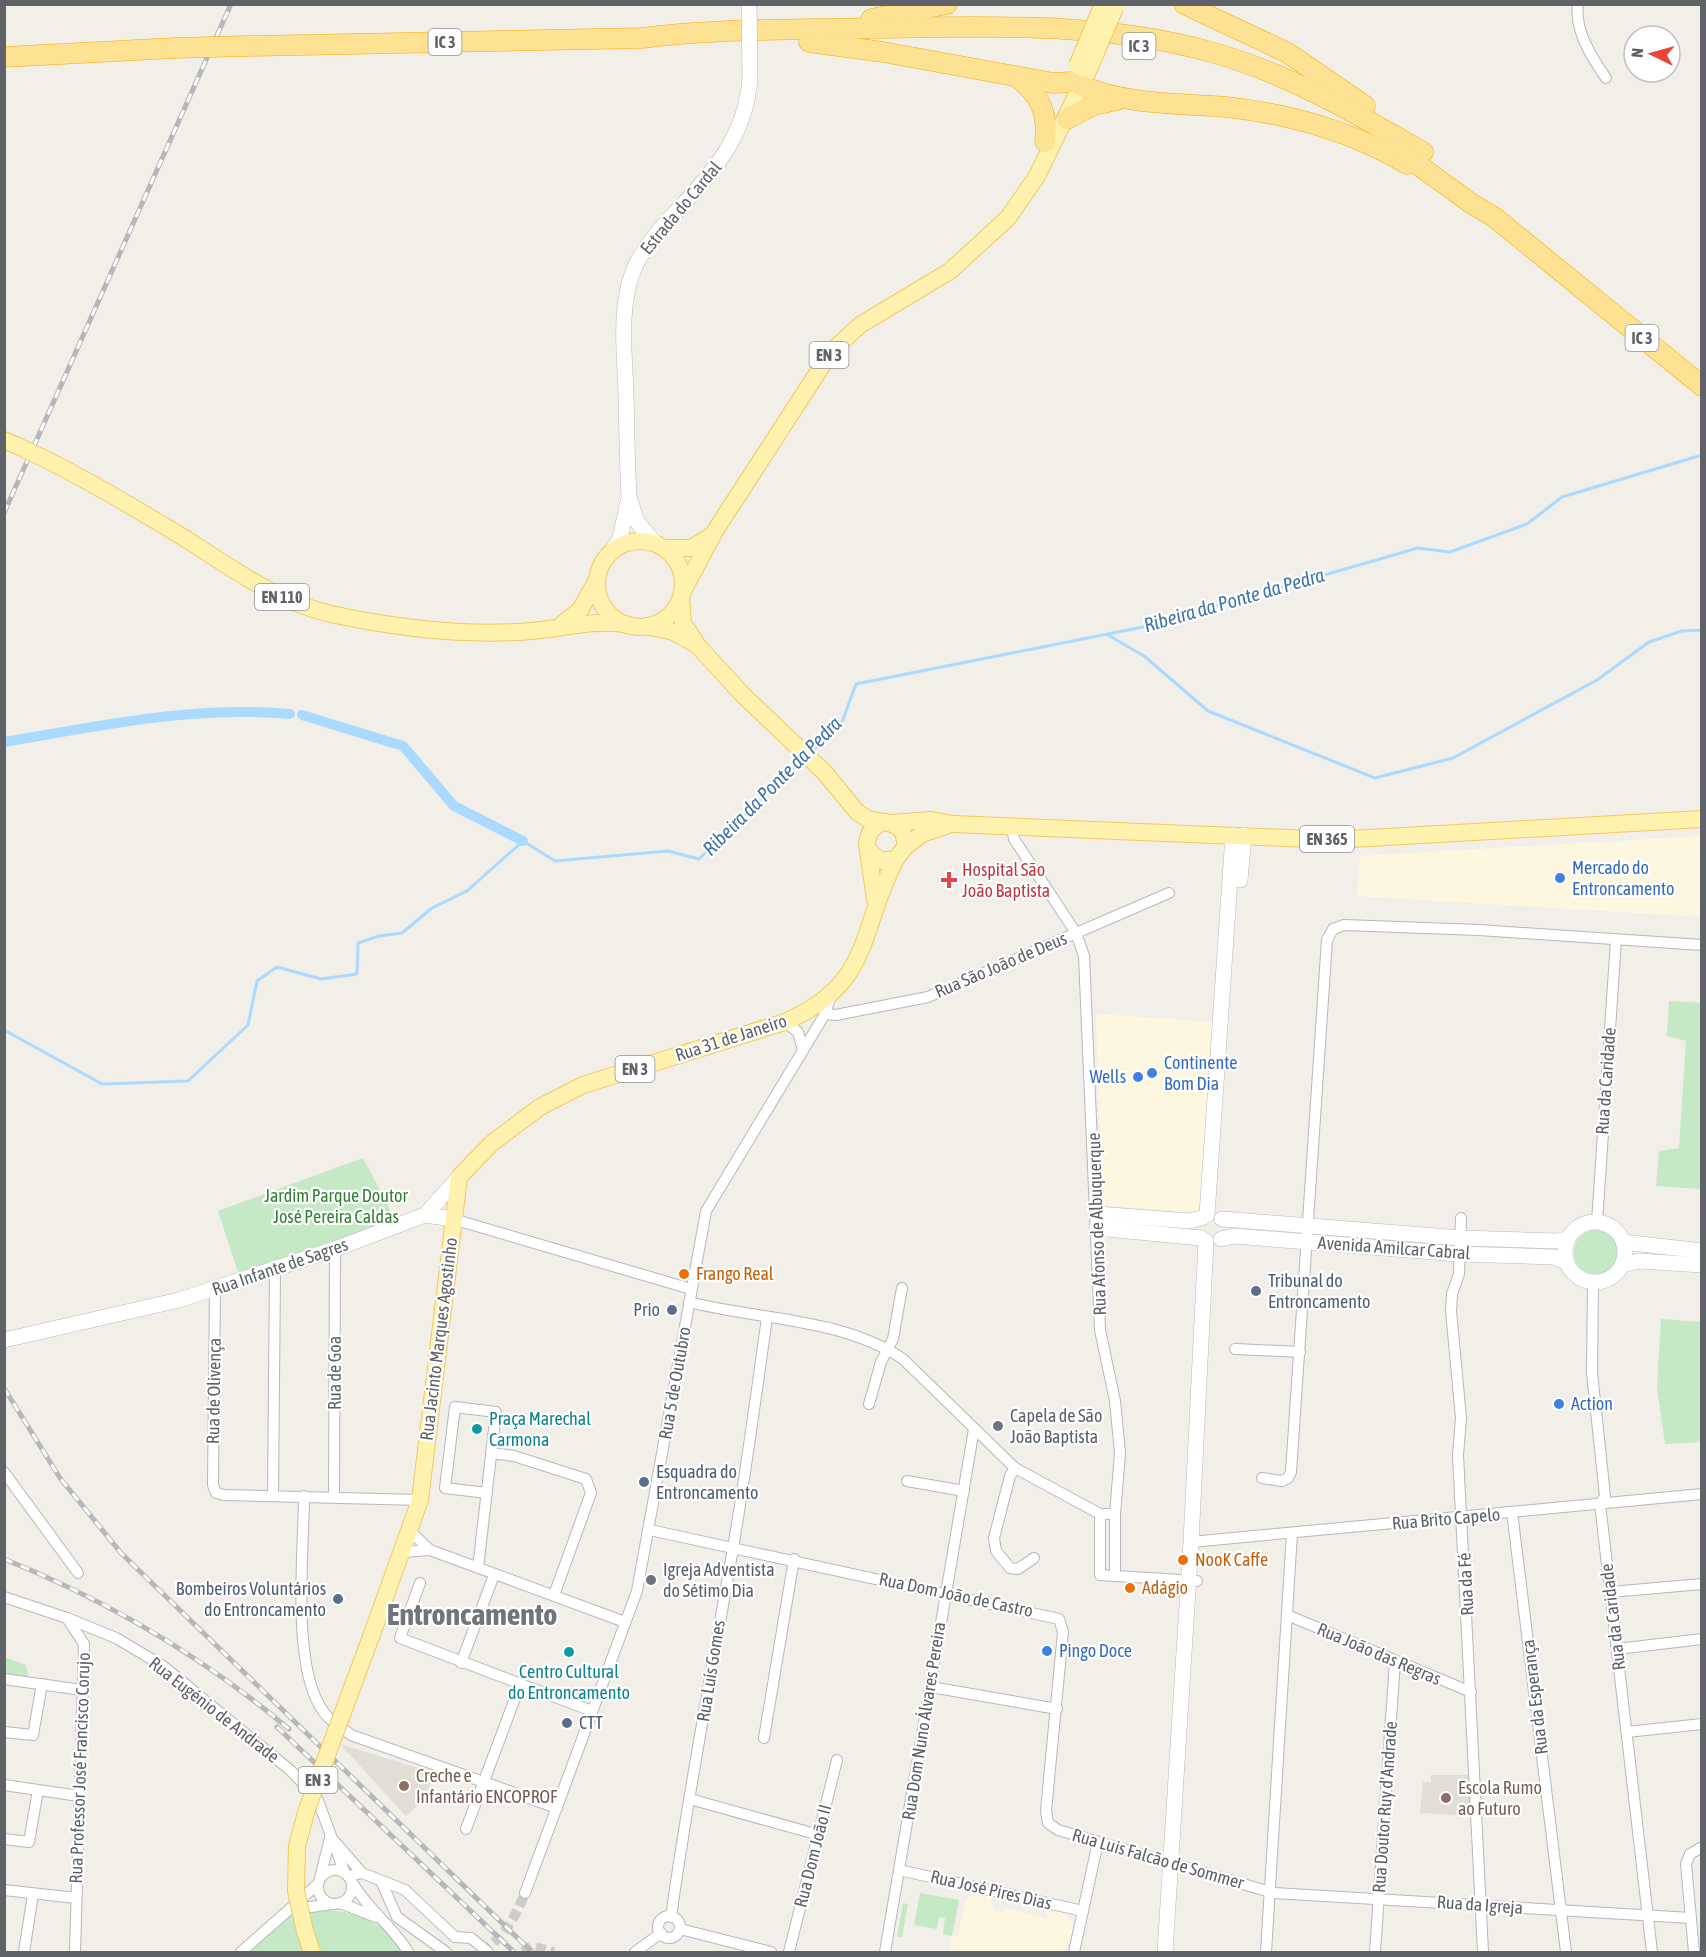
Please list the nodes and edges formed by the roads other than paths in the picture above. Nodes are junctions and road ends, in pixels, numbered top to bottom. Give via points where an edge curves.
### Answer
1 (749, 4) edge
2 (947, 4) edge
3 (1184, 4) edge
4 (1578, 4) edge
5 (1111, 6) edge
6 (815, 35) junction
7 (4, 57) edge
8 (1080, 75) junction
9 (1016, 77) junction
10 (1606, 78) dead end
11 (1120, 99) junction
12 (1067, 119) junction
13 (1045, 142) junction
14 (1424, 152) junction
15 (1437, 178) junction
16 (1494, 217) junction
17 (996, 229) junction
18 (1701, 386) edge
19 (11, 443) edge
20 (628, 487) junction
21 (715, 531) junction
22 (660, 546) junction
23 (611, 553) junction
24 (598, 579) junction
25 (681, 595) junction
26 (626, 624) junction
27 (645, 626) junction
28 (550, 629) junction
29 (698, 646) junction
30 (822, 775) junction
31 (1701, 819) edge
32 (888, 823) junction
33 (953, 824) junction
34 (1012, 826) junction
35 (1238, 835) junction
36 (1210, 836) junction
37 (1272, 837) junction
38 (868, 848) junction
39 (900, 853) junction
40 (1236, 858) junction
41 (1169, 893) dead end
42 (875, 905) junction
43 (1076, 933) junction
44 (1616, 940) junction
45 (1701, 945) edge
46 (831, 995) junction
47 (825, 1014) junction
48 (785, 1022) junction
49 (803, 1050) junction
50 (459, 1178) junction
51 (425, 1215) junction
52 (1213, 1217) junction
53 (1461, 1218) dead end
54 (453, 1219) junction
55 (1097, 1221) junction
56 (1597, 1222) junction
57 (1308, 1235) junction
58 (1568, 1239) junction
59 (1211, 1240) junction
60 (1623, 1242) junction
61 (1460, 1246) junction
62 (335, 1249) junction
63 (1701, 1251) edge
64 (1566, 1262) junction
65 (1622, 1265) junction
66 (1701, 1265) edge
67 (275, 1270) junction
68 (1593, 1282) junction
69 (902, 1288) dead end
70 (215, 1289) junction
71 (691, 1289) junction
72 (689, 1302) junction
73 (767, 1318) junction
74 (4, 1340) edge
75 (887, 1348) junction
76 (1235, 1349) dead end
77 (1300, 1352) junction
78 (868, 1404) dead end
79 (974, 1430) junction
80 (492, 1453) junction
81 (1015, 1468) junction
82 (4, 1472) edge
83 (1262, 1478) dead end
84 (907, 1481) dead end
85 (964, 1491) junction
86 (487, 1493) junction
87 (1701, 1494) edge
88 (273, 1496) junction
89 (304, 1496) junction
90 (334, 1497) junction
91 (420, 1500) junction
92 (1600, 1504) junction
93 (1512, 1512) junction
94 (1100, 1514) junction
95 (1115, 1514) junction
96 (1463, 1517) junction
97 (650, 1530) junction
98 (410, 1531) junction
99 (1292, 1533) junction
100 (1195, 1542) junction
101 (733, 1547) junction
102 (430, 1550) junction
103 (402, 1552) junction
104 (1034, 1558) dead end
105 (794, 1559) junction
106 (478, 1568) junction
107 (78, 1573) dead end
108 (494, 1575) junction
109 (1115, 1576) junction
110 (1192, 1581) junction
111 (420, 1583) dead end
112 (1701, 1584) edge
113 (1611, 1592) junction
114 (946, 1594) junction
115 (555, 1595) junction
116 (4, 1597) edge
117 (1287, 1615) junction
118 (67, 1618) junction
119 (625, 1622) junction
120 (1701, 1639) edge
121 (1617, 1649) junction
122 (1395, 1660) junction
123 (461, 1663) junction
124 (4, 1679) edge
125 (42, 1684) junction
126 (520, 1684) junction
127 (931, 1687) junction
128 (82, 1690) junction
129 (1471, 1692) junction
130 (1057, 1709) junction
131 (592, 1711) junction
132 (1701, 1724) edge
133 (4, 1732) edge
134 (1627, 1732) junction
135 (764, 1738) dead end
136 (837, 1760) dead end
137 (483, 1782) junction
138 (4, 1785) edge
139 (38, 1790) junction
140 (79, 1796) junction
141 (690, 1799) junction
142 (557, 1808) junction
143 (1048, 1823) joint
144 (466, 1829) dead end
145 (330, 1834) junction
146 (819, 1835) junction
147 (4, 1839) edge
148 (1098, 1842) junction
149 (1701, 1847) edge
150 (1175, 1863) junction
151 (899, 1870) junction
152 (362, 1873) junction
153 (348, 1876) junction
154 (319, 1881) junction
155 (381, 1881) junction
156 (4, 1890) edge
157 (1270, 1891) junction
158 (525, 1893) tunnel mouth
159 (33, 1894) junction
160 (76, 1898) junction
161 (1379, 1899) junction
162 (336, 1904) junction
163 (1480, 1905) junction
164 (289, 1911) junction
165 (1083, 1911) junction
166 (1561, 1911) junction
167 (1648, 1916) junction
168 (671, 1917) junction
169 (1691, 1918) junction
170 (382, 1920) junction
171 (680, 1929) junction
172 (660, 1934) junction
173 (483, 1952) edge
174 (24, 1953) edge
175 (75, 1953) edge
176 (240, 1953) edge
177 (312, 1953) edge
178 (408, 1953) edge
179 (446, 1953) edge
180 (635, 1953) edge
181 (771, 1953) edge
182 (789, 1953) edge
183 (885, 1953) edge
184 (1074, 1953) edge
185 (1165, 1953) edge
186 (1173, 1953) edge
187 (1266, 1953) edge
188 (1375, 1953) edge
189 (1483, 1953) edge
190 (1566, 1953) edge
191 (1652, 1953) edge
192 (1694, 1953) edge

1 - 20 street, Estrada do Cardal, bridge via 750,78 745,114 729,149 709,177 657,232 630,280 624,335
2 - 6 highway
3 - 14 highway via 1288,53
4 - 10 street via 1576,15 1590,56
5 - 8 main road, EN 3, bridge
6 - 7 highway, IC 3, bridge via 679,33 642,38 175,48
6 - 9 highway
6 - 14 highway, IC 3 via 1023,27 1166,41 1213,52 1286,79
6 - 15 highway, IC 3 via 1034,36 1158,49 1240,70 1310,99 1373,134
8 - 9 highway via 1053,83
8 - 11 highway
8 - 12 main road, EN 3
8 - 13 main road, EN 3
9 - 13 highway via 1042,104
11 - 12 highway via 1094,105
11 - 15 highway via 1238,109 1309,122 1359,138
12 - 17 main road, EN 3 via 1027,194
13 - 17 main road, EN 3
14 - 16 highway, IC 3 via 1476,194
15 - 16 highway, IC 3
16 - 18 highway, IC 3
17 - 21 main road, EN 3 via 950,271 860,325 839,343
19 - 28 main road, EN 110, bridge via 119,498 265,588 313,609 452,631 503,633
20 - 22 street via 637,522
20 - 23 street via 623,529
21 - 22 main road, EN 3 via 705,542 691,548
21 - 25 main road, EN 3
22 - 23 main road, EN 3 via 632,542
22 - 25 main road, EN 3 via 675,558 681,570
23 - 24 main road
24 - 26 main road via 604,606
24 - 28 main road via 576,615
25 - 27 main road, EN 3 via 667,617
25 - 29 main road, EN 3 via 683,623
26 - 27 main road, EN 3
26 - 28 main road via 597,622
27 - 29 main road, EN 3 via 674,632
29 - 30 main road, EN 3
30 - 32 main road, EN 3 via 858,812 868,819
30 - 38 main road, EN 3
31 - 37 main road, EN 365 via 1334,840
32 - 33 main road, EN 365 via 931,820
32 - 38 main road via 871,830
32 - 39 main road via 903,832
33 - 34 main road, EN 365
33 - 39 main road, EN 365 via 922,834
34 - 36 main road, EN 365
34 - 43 street, Rua Afonso de Albuquerque via 1014,839
35 - 36 main road, EN 365
35 - 37 main road, EN 365
35 - 40 street
36 - 40 street
37 - 40 street
38 - 39 main road via 881,861
38 - 42 main road, EN 3
39 - 42 main road, EN 3
40 - 52 street
41 - 43 street, Rua São João de Deus
42 - 46 main road, EN 3 via 867,938 853,968
43 - 47 street, Rua São João de Deus via 928,997
43 - 55 street, Rua Afonso de Albuquerque via 1084,956
44 - 45 street
44 - 56 street, Rua da Caridade
44 - 57 street via 1479,930 1344,926 1333,929 1327,940
46 - 47 street, Rua 5 de Outubro
46 - 48 main road, Rua 31 de Janeiro / EN 3 via 810,1011
47 - 49 street, Rua 5 de Outubro
48 - 49 street via 798,1032
48 - 50 main road, Rua 31 de Janeiro / EN 3 via 583,1085 540,1107 492,1143
49 - 71 street, Rua 5 de Outubro via 706,1211
50 - 51 street, Rua 31 de Janeiro
50 - 54 main road, Rua Jacinto Marques Agostinho / EN 3
51 - 54 street, Rua Infante de Sagres
51 - 62 street, Rua Infante de Sagres
52 - 55 street, Avenida Amilcar Cabral via 1189,1221
52 - 57 street, Avenida Amilcar Cabral
52 - 59 street via 1226,1227
52 - 59 street via 1198,1226
53 - 61 street, Rua da Fé
54 - 71 street, Rua Infante de Sagres
54 - 91 main road, Rua Jacinto Marques Agostinho / EN 3
55 - 59 street, Avenida Amilcar Cabral
55 - 95 street, Rua Afonso de Albuquerque via 1100,1330 1115,1401 1120,1453
56 - 58 street via 1580,1226
56 - 60 street via 1613,1228
57 - 59 street, Avenida Amilcar Cabral
57 - 61 street, Avenida Amilcar Cabral
57 - 77 street
58 - 61 street, Avenida Amilcar Cabral
58 - 64 street
59 - 100 street
60 - 63 street
60 - 65 street
61 - 64 street, Avenida Amilcar Cabral via 1554,1257
61 - 96 street, Rua da Fé via 1451,1311 1461,1418 1458,1455
62 - 67 street, Rua Infante de Sagres
62 - 90 street, Rua de Goa
64 - 68 street via 1576,1276
65 - 66 street via 1640,1261
65 - 68 street via 1610,1278
67 - 70 street, Rua Infante de Sagres
67 - 88 street
68 - 92 street, Rua da Caridade via 1592,1373 1605,1496
69 - 75 street via 893,1339
70 - 74 street, Rua Infante de Sagres
70 - 88 street, Rua de Olivença via 213,1485 216,1493 224,1495
71 - 72 street, Rua 5 de Outubro
72 - 73 street
72 - 97 street, Rua 5 de Outubro
73 - 75 street via 814,1325
73 - 101 street, Rua Luís Gomes
75 - 78 street
75 - 79 street
76 - 77 street
77 - 83 street via 1291,1473 1282,1480
79 - 81 street
79 - 85 street, Rua Dom Nuno Álvares Pereira
80 - 86 street
80 - 86 street via 496,1412 455,1407 445,1488
80 - 115 street via 586,1479 590,1485 591,1493
81 - 94 street
81 - 104 street via 994,1538 996,1551 1010,1568 1018,1569
82 - 107 street
84 - 85 street
85 - 114 street, Rua Dom Nuno Álvares Pereira
86 - 106 street
87 - 92 street, Rua Brito Capelo
88 - 89 street
89 - 90 street
89 - 137 street via 303,1657 313,1692 327,1717 351,1735
90 - 91 street
91 - 98 main road, EN 3
92 - 93 street, Rua Brito Capelo
92 - 113 street, Rua da Caridade
93 - 96 street, Rua Brito Capelo
93 - 166 street, Rua da Esperança
94 - 95 street
94 - 109 street via 1100,1575
95 - 109 street, Rua Afonso de Albuquerque
96 - 99 street, Rua Brito Capelo
96 - 129 street, Rua da Fé
97 - 101 street, Rua Dom João de Castro
97 - 119 street, Rua 5 de Outubro via 637,1591
98 - 102 street
98 - 103 main road, EN 3
99 - 100 street, Rua Brito Capelo
99 - 117 street
100 - 110 street
101 - 105 street, Rua Dom João de Castro
101 - 141 street, Rua Luís Gomes
102 - 103 street
102 - 106 street
103 - 177 main road, EN 3, bridge via 307,1809 297,1846 296,1891
105 - 114 street, Rua Dom João de Castro
105 - 135 street
106 - 108 street
108 - 115 street
108 - 123 street
109 - 110 street
110 - 150 street
111 - 123 street via 400,1638
112 - 113 street
113 - 121 street, Rua da Caridade
114 - 127 street, Rua Dom Nuno Álvares Pereira
114 - 130 street, Rua Dom João de Castro via 1059,1619 1064,1628
115 - 119 street
116 - 118 street
117 - 122 street, Rua João das Regras
117 - 157 street
118 - 128 street, Rua Professor José Francisco Corujo via 84,1644
118 - 145 street, Rua Eugénio de Andrade via 116,1638 163,1666 237,1725 317,1798
119 - 131 street, Rua 5 de Outubro
120 - 121 street
121 - 134 street, Rua da Caridade
122 - 129 street, Rua João das Regras
122 - 161 street, Rua Doutor Ruy d'Andrade
123 - 126 street
124 - 125 street
125 - 128 street
125 - 133 street via 33,1736
126 - 131 street
126 - 137 street
127 - 130 street
127 - 151 street, Rua Dom Nuno Álvares Pereira
128 - 140 street, Rua Professor José Francisco Corujo
129 - 163 street, Rua da Fé
130 - 143 street, Rua Dom João de Castro
131 - 142 street, Rua 5 de Outubro
132 - 134 street
134 - 167 street, Rua da Caridade
136 - 146 street, Rua Dom João II
137 - 142 street
137 - 144 street
138 - 139 street
139 - 140 street
139 - 147 street via 29,1842
140 - 160 street, Rua Professor José Francisco Corujo
141 - 146 street
141 - 168 street, Rua Luís Gomes
142 - 158 street, Rua 5 de Outubro
143 - 148 street, Rua Luis Falcão de Sommer
145 - 152 street, Rua Eugénio de Andrade
145 - 153 street, Rua Eugénio de Andrade
145 - 154 street
146 - 182 street, Rua Dom João II
148 - 150 street, Rua Luis Falcão de Sommer
148 - 165 street
149 - 169 street via 1690,1854 1686,1864
150 - 157 street, Rua Luis Falcão de Sommer
150 - 185 street
150 - 186 street
151 - 165 street, Rua José Pires Dias
151 - 183 street, Rua Dom Nuno Álvares Pereira
152 - 153 street
152 - 155 street
153 - 154 street via 331,1870
153 - 162 street via 350,1895
153 - 170 street, Rua Eugénio de Andrade via 363,1902
154 - 162 street via 321,1897
154 - 164 street
155 - 173 street via 405,1890 455,1937 471,1938
155 - 179 street via 397,1917
156 - 159 street
157 - 161 street, Rua da Igreja
157 - 187 street
159 - 160 street
159 - 174 street
160 - 175 street, Rua Professor José Francisco Corujo
161 - 163 street, Rua da Igreja
161 - 188 street, Rua Doutor Ruy d'Andrade
162 - 164 street
162 - 170 street
163 - 166 street, Rua da Igreja
163 - 189 street, Rua da Fé
164 - 176 street
165 - 184 street
166 - 167 street, Rua da Igreja
166 - 190 street, Rua da Esperança
167 - 169 street, Rua da Igreja
167 - 191 street, Rua da Caridade
168 - 171 street via 678,1921
168 - 172 street via 660,1922
169 - 192 street
170 - 178 street, Rua Eugénio de Andrade
171 - 172 street via 672,1938
171 - 181 street
172 - 180 street

